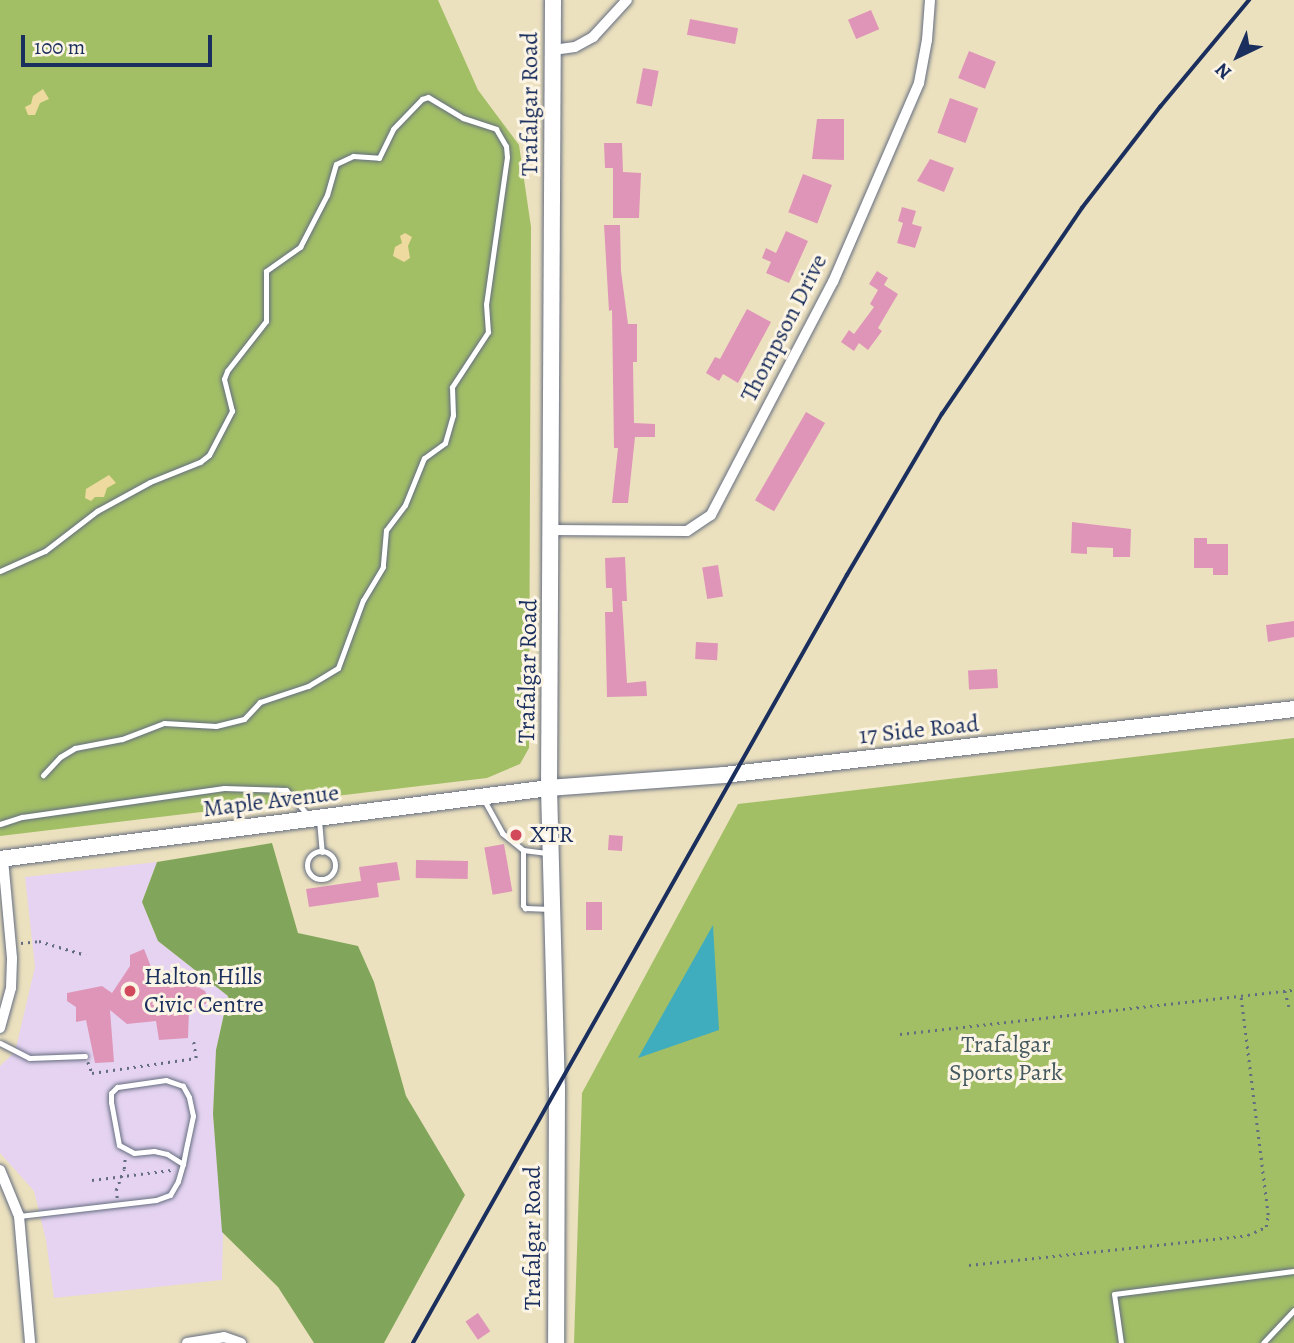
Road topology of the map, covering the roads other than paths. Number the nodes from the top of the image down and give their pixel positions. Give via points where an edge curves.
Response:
1 (553, 0) edge
2 (627, 0) edge
3 (930, 0) edge
4 (553, 50) junction
5 (552, 530) junction
6 (0, 571) edge
7 (1294, 709) edge
8 (43, 775) dead end
9 (549, 788) junction
10 (482, 797) junction
11 (315, 818) junction
12 (0, 824) edge
13 (523, 850) junction
14 (322, 852) junction
15 (551, 853) junction
16 (2, 859) edge
17 (552, 909) junction
18 (0, 1028) edge
19 (0, 1043) edge
20 (85, 1056) road end
21 (182, 1167) junction
22 (0, 1170) edge
23 (19, 1216) junction
24 (1294, 1271) edge
25 (1294, 1310) edge
26 (30, 1343) edge
27 (187, 1343) edge
28 (241, 1343) edge
29 (556, 1343) edge
30 (1121, 1343) edge
31 (1264, 1343) edge

1 - 4 main road, Trafalgar Road
2 - 4 street via 593,37 575,47
3 - 5 street, Thompson Drive via 919,83 833,282 711,515 687,531
4 - 5 main road, Trafalgar Road
5 - 9 main road, Trafalgar Road
6 - 8 lane via 45,551 97,511 149,482 209,455 232,411 224,379 227,371 266,321 266,271 300,247 327,195 336,164 353,156 379,158 393,129 428,97 463,118 496,129 507,157 486,304 488,332 452,387 453,415 445,443 424,458 405,505 386,530 383,567 363,600 338,668 308,686 260,702 244,719 216,726 164,723 122,739 75,748
7 - 9 main road, 17 Side Road via 724,775
9 - 10 main road, Maple Avenue
9 - 15 main road, Trafalgar Road
10 - 11 main road, Maple Avenue
10 - 13 lane via 502,833
11 - 12 lane via 286,790 225,788
11 - 14 lane
11 - 16 main road, Maple Avenue
13 - 15 lane
13 - 17 lane via 523,905
14 - 14 lane via 310,856 307,866 310,875 319,879 328,878 335,870 334,860
15 - 17 main road, Trafalgar Road
16 - 18 street via 11,988
17 - 29 main road, Trafalgar Road
19 - 20 lane via 29,1058
21 - 21 lane via 193,1116 183,1086 166,1080 117,1087 111,1093 119,1145 126,1150 167,1154
21 - 23 lane via 170,1195
22 - 23 street
23 - 26 street
24 - 30 lane via 1114,1294
25 - 31 lane
27 - 28 street via 224,1337

